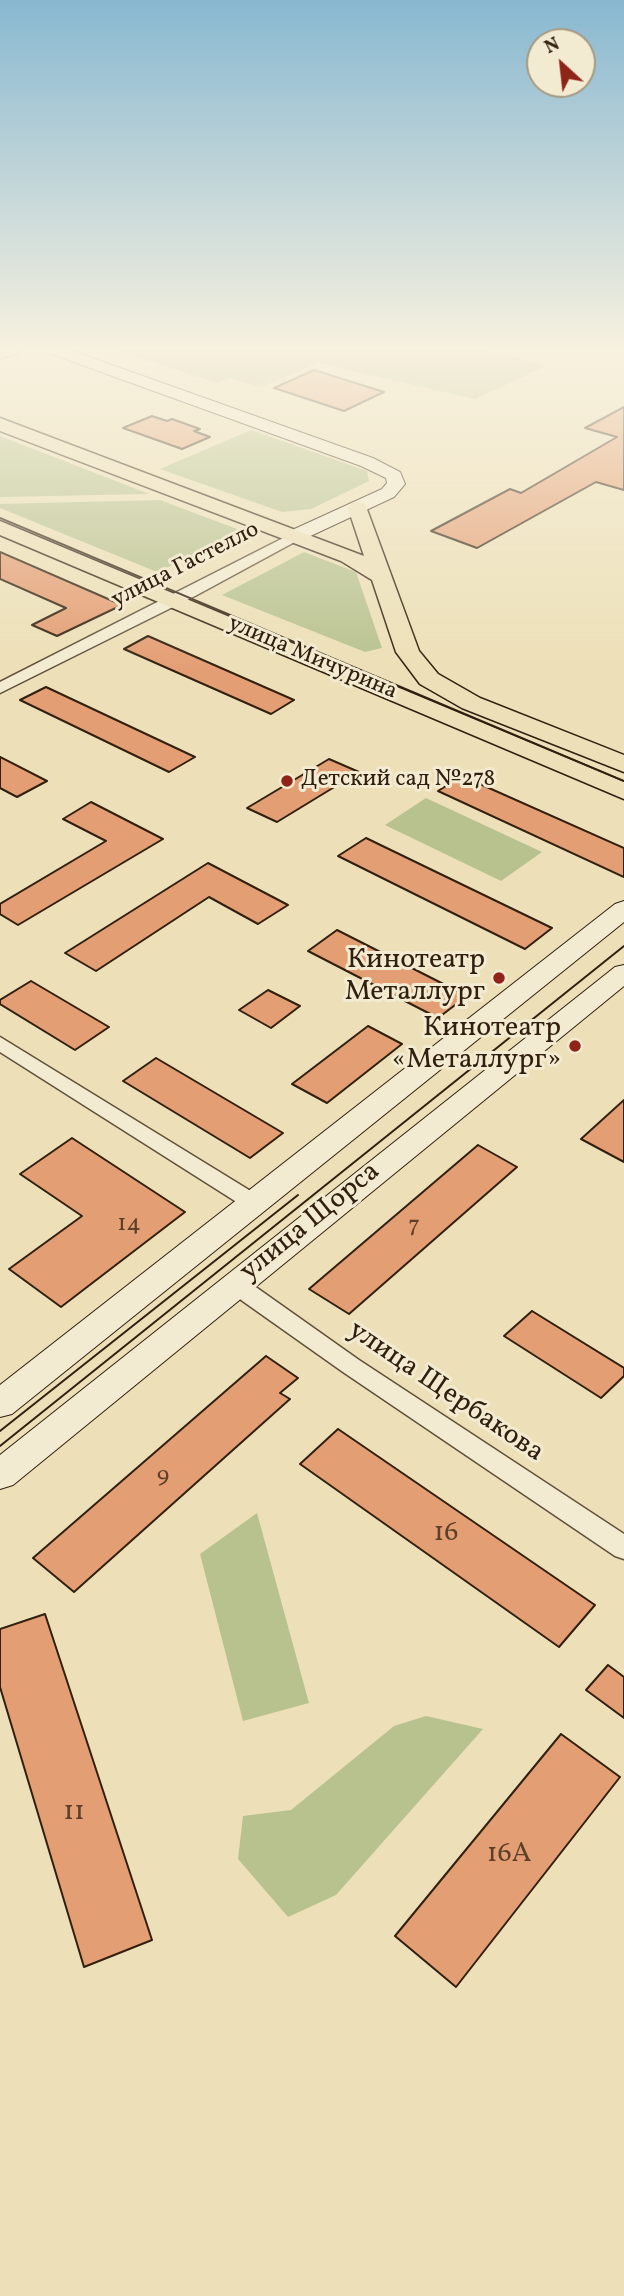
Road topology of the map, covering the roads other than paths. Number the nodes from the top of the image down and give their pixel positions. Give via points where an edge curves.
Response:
1 (86, 456) edge
2 (352, 456) edge
3 (358, 508) junction
4 (0, 527) edge
5 (297, 535) junction
6 (381, 576) junction
7 (176, 600) junction
8 (0, 688) edge
9 (624, 764) edge
10 (624, 791) edge
11 (624, 909) edge
12 (624, 973) edge
13 (0, 1042) edge
14 (254, 1203) junction
15 (235, 1284) junction
16 (0, 1404) edge
17 (0, 1475) edge
18 (624, 1548) edge

1 - 5 main road
2 - 3 main road, улица Гастелло via 382,468 394,476 396,484
3 - 5 main road, улица Гастелло
3 - 6 main road, улица Мичурина
4 - 7 main road, улица Мичурина
5 - 6 main road via 349,556
5 - 7 street, улица Гастелло
6 - 9 main road, улица Мичурина via 408,652 429,679 471,702
7 - 8 street, улица Гастелло
7 - 10 main road, улица Мичурина
11 - 14 main road, улица Щорса
12 - 15 main road, улица Щорса
13 - 14 street
14 - 16 main road, улица Щорса
15 - 17 main road, улица Щорса
15 - 18 street, улица Щербакова

